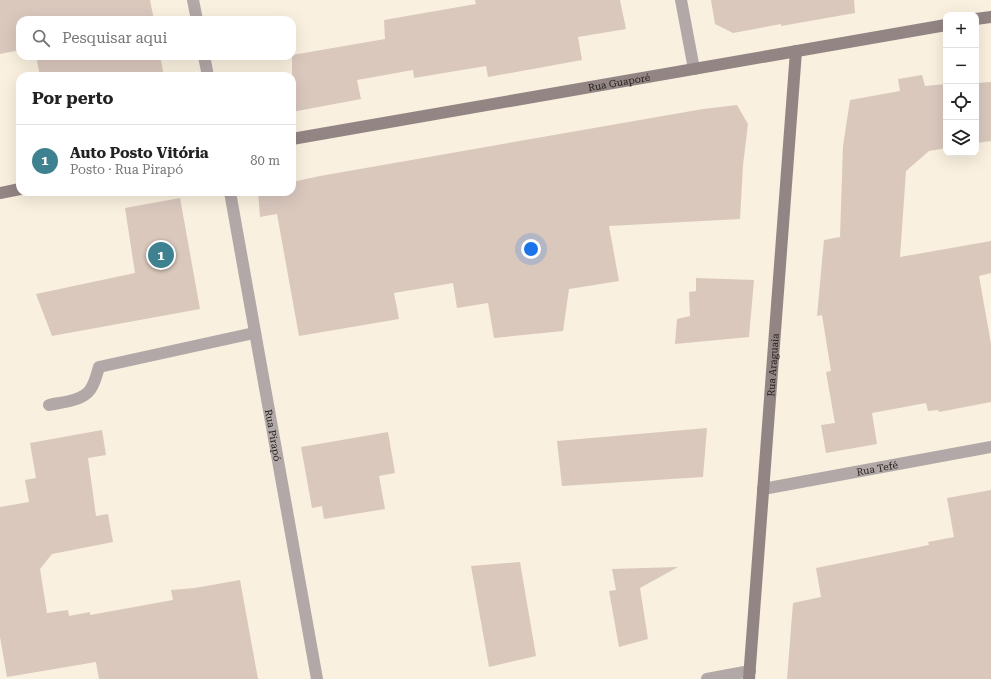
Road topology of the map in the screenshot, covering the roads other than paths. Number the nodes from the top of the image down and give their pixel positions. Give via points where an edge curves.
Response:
1 (193, 0) edge
2 (681, 0) edge
3 (196, 16) edge
4 (991, 17) edge
5 (979, 19) edge
6 (943, 25) edge
7 (796, 51) junction
8 (205, 60) edge
9 (694, 69) junction
10 (207, 72) edge
11 (296, 138) edge
12 (16, 190) edge
13 (0, 193) edge
14 (231, 196) edge
15 (254, 333) junction
16 (50, 405) dead end
17 (991, 447) edge
18 (763, 489) junction
19 (749, 675) edge
20 (317, 679) edge
21 (707, 679) edge

1 - 3 street
2 - 9 street
4 - 5 street
6 - 7 street, Rua Guaporé
7 - 9 street, Rua Guaporé
7 - 18 street, Rua Araguaia
8 - 10 street
9 - 11 street, Rua Guaporé
12 - 13 street
14 - 15 street, Rua Pirapó
15 - 16 street via 99,367 89,391 78,398
15 - 20 street, Rua Pirapó
17 - 18 street, Rua Tefé
18 - 19 street, Rua Araguaia
19 - 21 street

